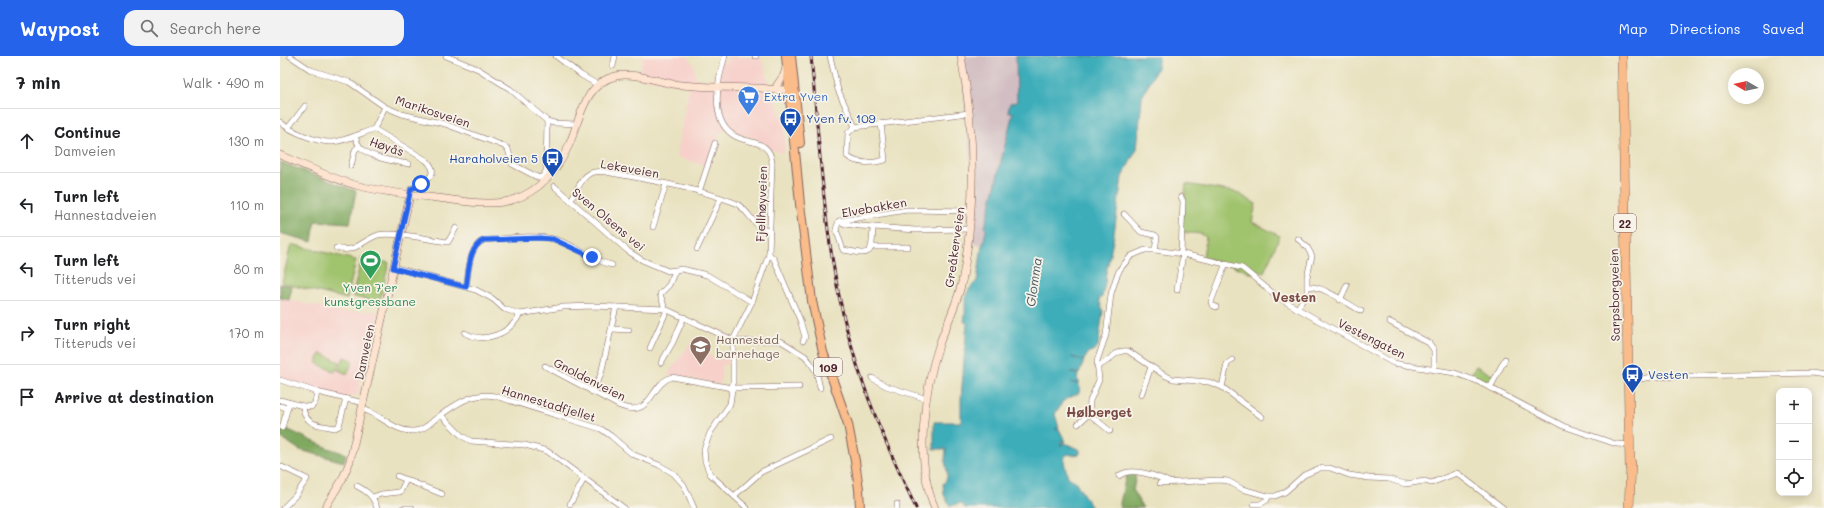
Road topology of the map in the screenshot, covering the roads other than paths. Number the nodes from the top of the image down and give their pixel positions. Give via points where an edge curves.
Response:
1 (290, 56) edge
2 (446, 56) edge
3 (556, 56) edge
4 (615, 56) edge
5 (725, 56) edge
6 (786, 56) edge
7 (791, 56) edge
8 (830, 56) edge
9 (960, 56) edge
10 (1622, 56) edge
11 (787, 65) junction
12 (613, 66) dead end
13 (598, 85) junction
14 (777, 85) junction
15 (791, 86) junction
16 (718, 88) junction
17 (760, 88) junction
18 (305, 106) dead end
19 (385, 107) junction
20 (969, 113) junction
21 (547, 121) junction
22 (280, 122) edge
23 (881, 123) junction
24 (577, 124) junction
25 (855, 127) junction
26 (288, 128) junction
27 (374, 129) junction
28 (355, 136) junction
29 (715, 143) dead end
30 (359, 146) junction
31 (280, 155) edge
32 (409, 164) dead end
33 (351, 166) dead end
34 (666, 184) junction
35 (554, 186) dead end
36 (699, 192) junction
37 (410, 195) junction
38 (1181, 197) dead end
39 (720, 198) junction
40 (571, 200) junction
41 (970, 211) junction
42 (1124, 214) dead end
43 (839, 220) junction
44 (653, 227) dead end
45 (873, 227) junction
46 (456, 228) dead end
47 (969, 229) junction
48 (770, 231) junction
49 (400, 235) junction
50 (1298, 239) dead end
51 (872, 247) junction
52 (908, 247) dead end
53 (336, 248) dead end
54 (697, 249) dead end
55 (1155, 250) junction
56 (769, 254) junction
57 (1182, 254) junction
58 (1226, 263) junction
59 (612, 265) dead end
60 (393, 268) junction
61 (675, 271) junction
62 (1347, 285) dead end
63 (466, 287) junction
64 (1308, 288) junction
65 (1177, 290) dead end
66 (1340, 300) junction
67 (752, 302) junction
68 (616, 307) junction
69 (1216, 307) dead end
70 (1297, 309) junction
71 (666, 310) junction
72 (1361, 311) dead end
73 (520, 314) junction
74 (684, 317) junction
75 (1390, 322) dead end
76 (612, 329) junction
77 (629, 330) dead end
78 (465, 333) dead end
79 (733, 340) junction
80 (803, 341) dead end
81 (650, 348) dead end
82 (1505, 359) dead end
83 (1232, 360) dead end
84 (661, 363) dead end
85 (545, 366) dead end
86 (1097, 366) junction
87 (1151, 368) junction
88 (1434, 370) junction
89 (1824, 375) edge
90 (872, 378) dead end
91 (280, 380) edge
92 (1628, 381) junction
93 (799, 387) dead end
94 (1222, 387) junction
95 (732, 388) junction
96 (820, 388) dead end
97 (1490, 388) junction
98 (317, 392) junction
99 (592, 392) junction
100 (1141, 395) dead end
101 (346, 399) junction
102 (927, 399) junction
103 (280, 400) edge
104 (288, 405) junction
105 (280, 406) edge
106 (303, 406) junction
107 (363, 406) junction
108 (1089, 414) junction
109 (441, 415) junction
110 (1262, 418) dead end
111 (1078, 424) dead end
112 (282, 428) dead end
113 (1110, 431) dead end
114 (831, 439) dead end
115 (1630, 445) junction
116 (280, 466) edge
117 (397, 476) dead end
118 (1119, 476) dead end
119 (584, 479) junction
120 (406, 480) junction
121 (1170, 482) junction
122 (1160, 483) dead end
123 (357, 486) dead end
124 (442, 494) dead end
125 (734, 496) junction
126 (1268, 496) junction
127 (373, 497) junction
128 (570, 504) dead end
129 (1254, 504) dead end
130 (283, 508) edge
131 (324, 508) edge
132 (377, 508) edge
133 (403, 508) edge
134 (412, 508) edge
135 (624, 508) edge
136 (694, 508) edge
137 (747, 508) edge
138 (860, 508) edge
139 (935, 508) edge
140 (1503, 508) edge
141 (1629, 508) edge

1 - 19 street, Marikosveien via 311,70 349,82
2 - 21 street via 478,68 510,89
3 - 13 street
4 - 12 street
5 - 16 street, Fjellhøyveien
6 - 11 main road, 109
7 - 15 main road, 109
8 - 25 street via 838,90
9 - 20 street, Greåkerveien
10 - 92 highway, Sarpsborgveien / 22
11 - 14 street
11 - 15 main road, 109
13 - 16 street via 612,77 626,75 673,84
13 - 24 street via 588,97
14 - 15 street
14 - 17 street
15 - 17 street
15 - 138 main road, 109 via 800,148 804,224 815,319 823,352 848,424 856,461
16 - 17 street
16 - 48 street, Fjellhøyveien via 719,116 726,129 738,138 762,145 771,155
18 - 26 street
19 - 21 street, Marikosveien via 407,116 445,124 504,146 508,149 512,164 536,177 542,177 546,171
19 - 27 street
20 - 23 street
20 - 41 street, Greåkerveien via 972,172
21 - 24 street
22 - 26 street
23 - 25 street
23 - 25 street via 885,160 880,161 857,162 847,156 847,136
24 - 37 street via 569,145 552,174 541,185 523,195 493,204
26 - 28 street via 325,142 342,141
27 - 28 street
27 - 37 street via 431,165 431,176 411,189
28 - 30 street, Høyås
29 - 36 street
30 - 32 street, Høyås via 374,155
30 - 33 street, Høyås via 355,150
31 - 37 street via 358,186
34 - 36 street, Lekeveien
34 - 40 street, Lekeveien via 596,171 585,175
34 - 44 street
35 - 40 street, Sven Olsens vei
36 - 39 street, Lekeveien
37 - 49 street, Damveien
38 - 57 street
39 - 48 street, Lekeveien via 739,204 761,228
39 - 54 street
40 - 61 street, Sven Olsens vei via 628,251 659,268
41 - 43 street, Elvebakken via 908,210
41 - 47 street, Greåkerveien
42 - 55 street via 1140,232 1157,237
43 - 45 street via 845,224
43 - 51 street, Elvebakken via 836,229 843,250 863,254 869,252
45 - 47 street via 915,230
45 - 51 street, Elvebakken
46 - 49 street via 448,242
47 - 102 street, Greåkerveien via 960,288 936,356
48 - 56 street, Fjellhøyveien
49 - 53 street via 379,235 351,250
49 - 60 street, Damveien
50 - 64 street via 1312,256 1307,277
51 - 52 street
55 - 57 street, Vestengaten
55 - 86 street, Vestengaten via 1145,250 1131,256 1120,269 1111,294 1106,335
56 - 67 street, Fjellhøyveien
56 - 80 street, Fjellhøyveien via 774,259 800,320 805,337
57 - 58 street, Vestengaten
57 - 65 street
58 - 69 street via 1211,302
58 - 70 street, Vestengaten via 1242,268
59 - 63 street via 553,239 484,240 474,249
60 - 63 street
60 - 107 street, Damveien
61 - 67 street, Sven Olsens vei via 682,269 707,275
61 - 71 street via 669,285 660,294
62 - 66 street
63 - 73 street via 483,293 504,309
64 - 66 street via 1313,287
64 - 70 street
66 - 72 street
67 - 79 street, Fjellhøyveien
68 - 71 street
68 - 73 street via 563,307
68 - 76 street
70 - 88 street, Vestengaten via 1393,363
71 - 74 street
71 - 81 street
73 - 78 street via 507,329 491,337 473,338
74 - 79 street
74 - 84 street
75 - 88 street via 1429,343 1434,350
76 - 77 street
76 - 99 street via 601,376
79 - 95 street, Fjellhøyveien
79 - 96 street via 781,341 810,362 816,371
82 - 97 street
83 - 94 street via 1227,364
85 - 99 street, Gnoldenveien
86 - 87 street via 1123,350 1133,352
86 - 108 street, Vestengaten via 1099,380 1090,401
87 - 94 street via 1173,379 1208,382
87 - 100 street
88 - 97 street, Vestengaten via 1455,373
89 - 92 street via 1812,373
90 - 102 street via 886,386
91 - 98 street, Hannestadfjellet
92 - 115 highway, Sarpsborgveien / 22
93 - 95 street
94 - 110 street
95 - 99 street, Gnoldenveien via 672,377 664,382 645,405 634,409 624,408
95 - 125 street, Fjellhøyveien via 729,408 710,433 704,449 710,474
97 - 115 street, Vestengaten via 1563,426 1616,444
98 - 101 street, Hannestadfjellet
98 - 106 street via 314,406
101 - 106 street via 337,428 310,422 304,417
101 - 107 street, Hannestadfjellet
102 - 139 street, Greåkerveien via 924,428 925,461 928,485
103 - 104 street
104 - 105 street
104 - 106 street
104 - 112 street
107 - 109 street, Hannestadfjellet via 395,426 410,431 419,431
107 - 131 street, Damveien via 346,471 336,492
108 - 111 street
108 - 113 street
109 - 119 street via 467,439 540,448
109 - 136 street, Hannestadfjellet via 458,402 485,395 591,425 611,436 632,454 672,473 684,485
114 - 125 street via 761,472
115 - 141 highway, Sarpsborgveien / 22
116 - 130 street via 307,480
117 - 120 street
118 - 121 street via 1129,471 1158,476
119 - 128 street
119 - 135 street
120 - 124 street
120 - 127 street via 400,492
121 - 122 street
121 - 126 street via 1228,481 1242,489
123 - 127 street
125 - 137 street, Fjellhøyveien
126 - 129 street via 1267,500
126 - 140 street via 1285,492 1304,475 1320,468 1405,484 1424,481 1431,483 1457,472
127 - 132 street
133 - 134 street

